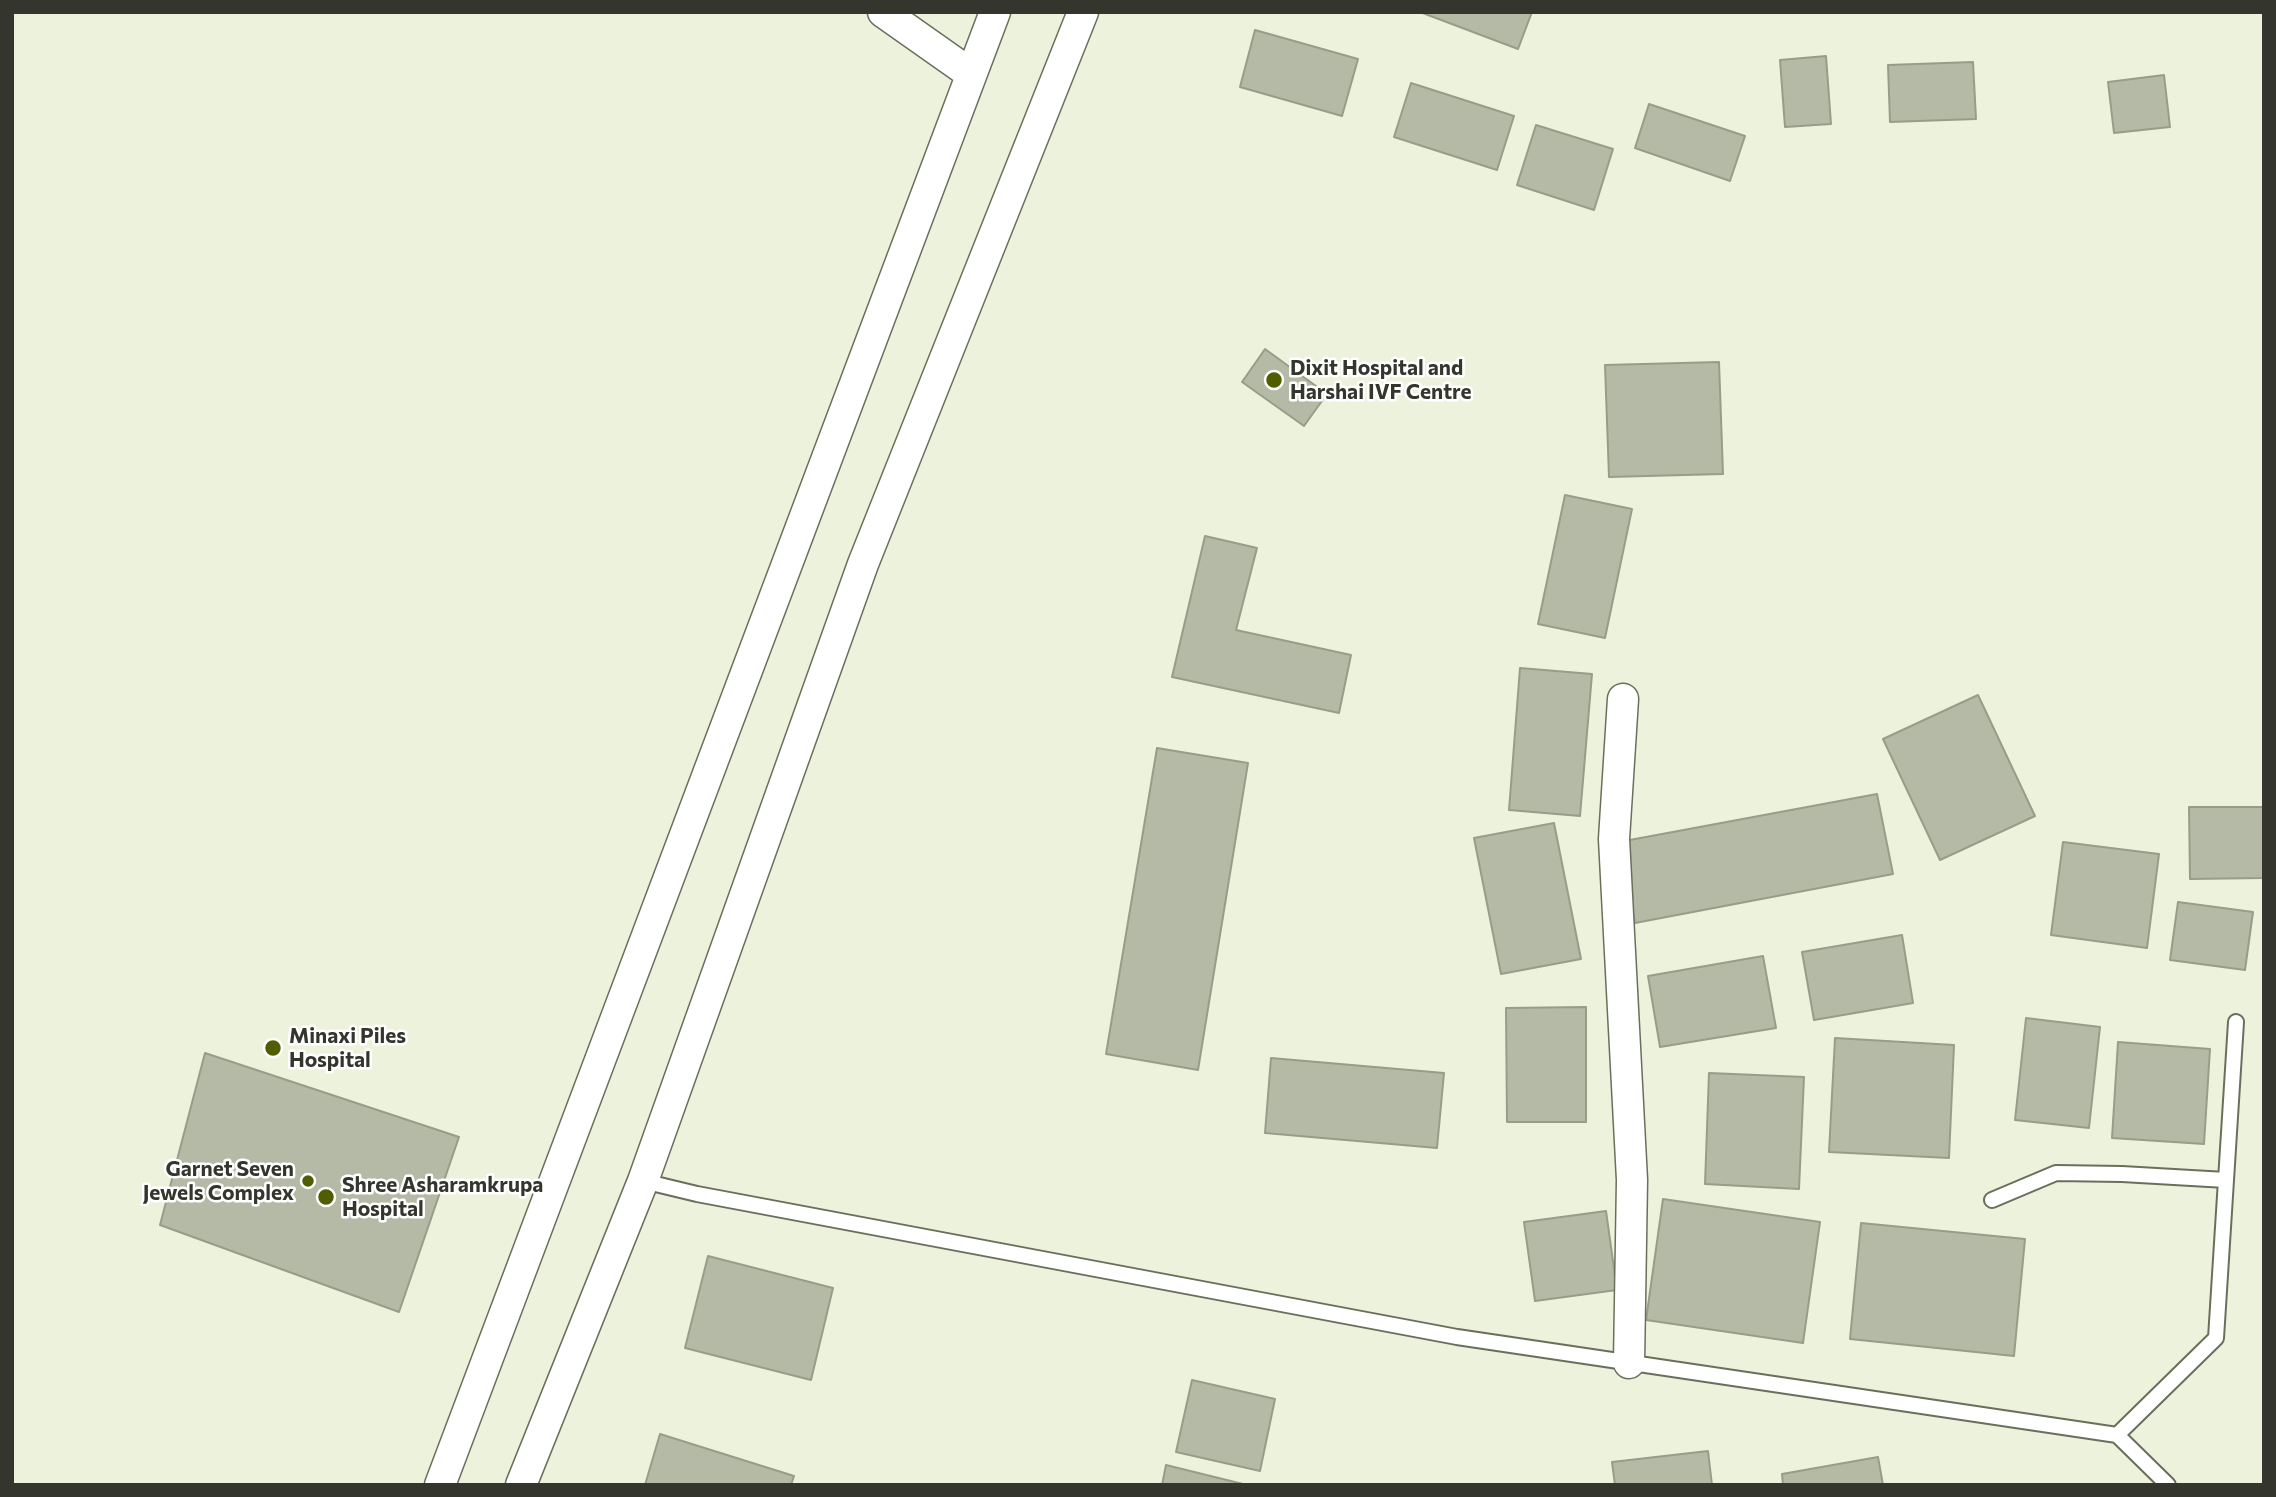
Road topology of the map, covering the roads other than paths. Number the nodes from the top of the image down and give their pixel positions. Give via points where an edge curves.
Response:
1 (883, 12) edge
2 (995, 12) edge
3 (1083, 12) edge
4 (971, 74) junction
5 (1623, 699) dead end
6 (2236, 1022) dead end
7 (2226, 1180) junction
8 (643, 1181) junction
9 (1992, 1200) dead end
10 (1629, 1363) junction
11 (2117, 1435) junction
12 (440, 1485) edge
13 (521, 1485) edge
14 (2168, 1485) edge

1 - 4 street
2 - 4 street
3 - 8 street via 863,565
4 - 12 street
5 - 10 street via 1614,839 1632,1180
6 - 7 lane
7 - 9 lane via 2056,1173
7 - 11 lane via 2216,1338
8 - 10 lane via 1457,1337
8 - 13 street
10 - 11 lane
11 - 14 lane

